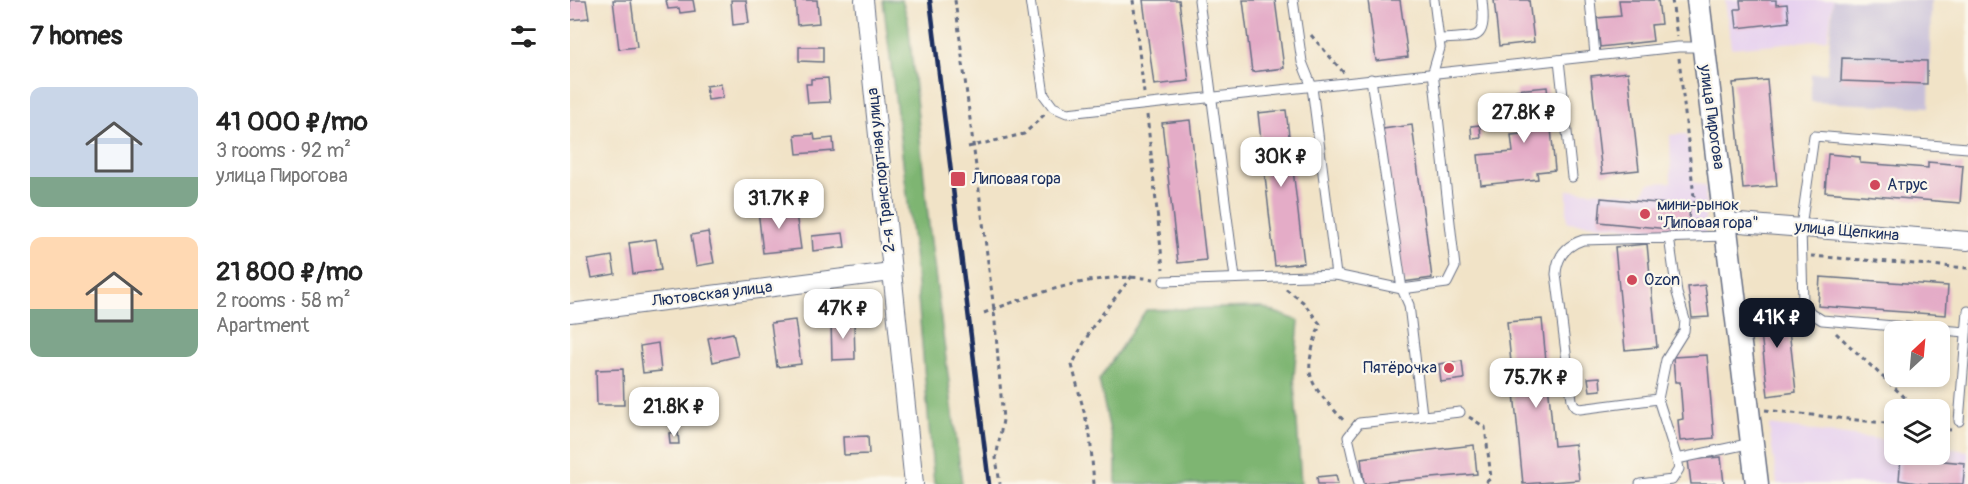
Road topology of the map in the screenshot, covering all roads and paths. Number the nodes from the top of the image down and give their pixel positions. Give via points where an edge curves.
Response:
1 (864, 0) edge
2 (955, 0) edge
3 (1030, 0) edge
4 (1133, 0) edge
5 (1199, 0) edge
6 (1293, 0) edge
7 (1434, 0) edge
8 (1482, 0) edge
9 (1590, 0) edge
10 (1672, 0) edge
11 (1698, 0) edge
12 (1295, 17) junction
13 (1439, 39) junction
14 (1678, 47) junction
15 (1702, 47) junction
16 (1595, 56) junction
17 (1559, 60) junction
18 (1433, 72) junction
19 (1371, 79) junction
20 (1352, 81) junction
21 (1312, 87) junction
22 (1211, 97) junction
23 (1146, 105) junction
24 (1053, 106) junction
25 (974, 146) junction
26 (968, 147) dead end
27 (1968, 148) edge
28 (1572, 177) dead end
29 (1801, 227) junction
30 (1728, 229) junction
31 (1698, 235) junction
32 (1669, 237) junction
33 (1968, 241) edge
34 (1802, 255) junction
35 (1968, 268) edge
36 (891, 272) junction
37 (1336, 275) junction
38 (1132, 276) junction
39 (1271, 277) junction
40 (1235, 278) junction
41 (1164, 280) junction
42 (1402, 289) junction
43 (994, 310) junction
44 (1968, 311) edge
45 (570, 312) edge
46 (984, 314) dead end
47 (1822, 320) junction
48 (1966, 332) junction
49 (1658, 399) junction
50 (1905, 399) edge
51 (1748, 408) junction
52 (1460, 412) joint
53 (1422, 416) junction
54 (1959, 421) dead end
55 (1884, 423) edge
56 (1352, 429) junction
57 (1752, 443) junction
58 (1677, 459) junction
59 (914, 484) edge
60 (1000, 484) edge
61 (1094, 484) edge
62 (1359, 484) edge
63 (1485, 484) edge
64 (1640, 484) edge
65 (1757, 484) edge

1 - 36 street, 2-я Транспортная улица
2 - 25 path
3 - 24 lane via 1044,95
4 - 23 path
5 - 22 lane
6 - 12 lane
7 - 13 lane
8 - 13 lane via 1485,25 1481,32
9 - 16 lane
10 - 14 path
11 - 15 street, улица Пирогова
12 - 20 path
12 - 21 lane via 1302,62
13 - 18 lane
14 - 15 lane
14 - 16 lane
14 - 31 path
15 - 30 street, улица Пирогова
16 - 17 lane
17 - 18 lane
17 - 28 lane
18 - 19 lane
18 - 42 lane via 1455,267 1447,283
19 - 20 lane
19 - 42 lane
20 - 21 lane
21 - 22 lane
21 - 37 lane
22 - 23 lane
22 - 40 lane
23 - 24 lane via 1067,113
23 - 41 path
24 - 25 path via 1024,134
25 - 26 path
25 - 43 path
27 - 29 lane via 1814,136
29 - 30 street, улица Щепкина
29 - 33 street, улица Щепкина
29 - 34 lane
30 - 31 lane
30 - 51 street, улица Пирогова
31 - 32 lane
32 - 49 lane via 1685,320 1684,332 1666,360
32 - 49 lane via 1575,242 1559,258 1556,274 1575,407
34 - 35 path
34 - 47 lane via 1803,303
36 - 45 street, Лютовская улица
36 - 59 street, 2-я Транспортная улица
37 - 39 lane
37 - 42 lane
38 - 41 path
38 - 43 path via 1035,294
38 - 61 path via 1093,326 1072,365 1090,435
39 - 40 lane
39 - 56 path via 1303,302 1320,324 1308,374 1318,392
40 - 41 lane
42 - 53 lane via 1409,305
43 - 46 path
43 - 60 path via 1003,420 996,458
44 - 48 lane
47 - 48 lane
47 - 50 path
48 - 54 lane
49 - 58 lane
51 - 55 path
51 - 57 street, улица Пирогова
52 - 53 lane
52 - 63 path via 1485,427 1491,478
53 - 56 lane via 1359,423
56 - 62 lane via 1348,437
57 - 58 lane
57 - 65 street, улица Пирогова
58 - 64 lane via 1679,469 1672,480

